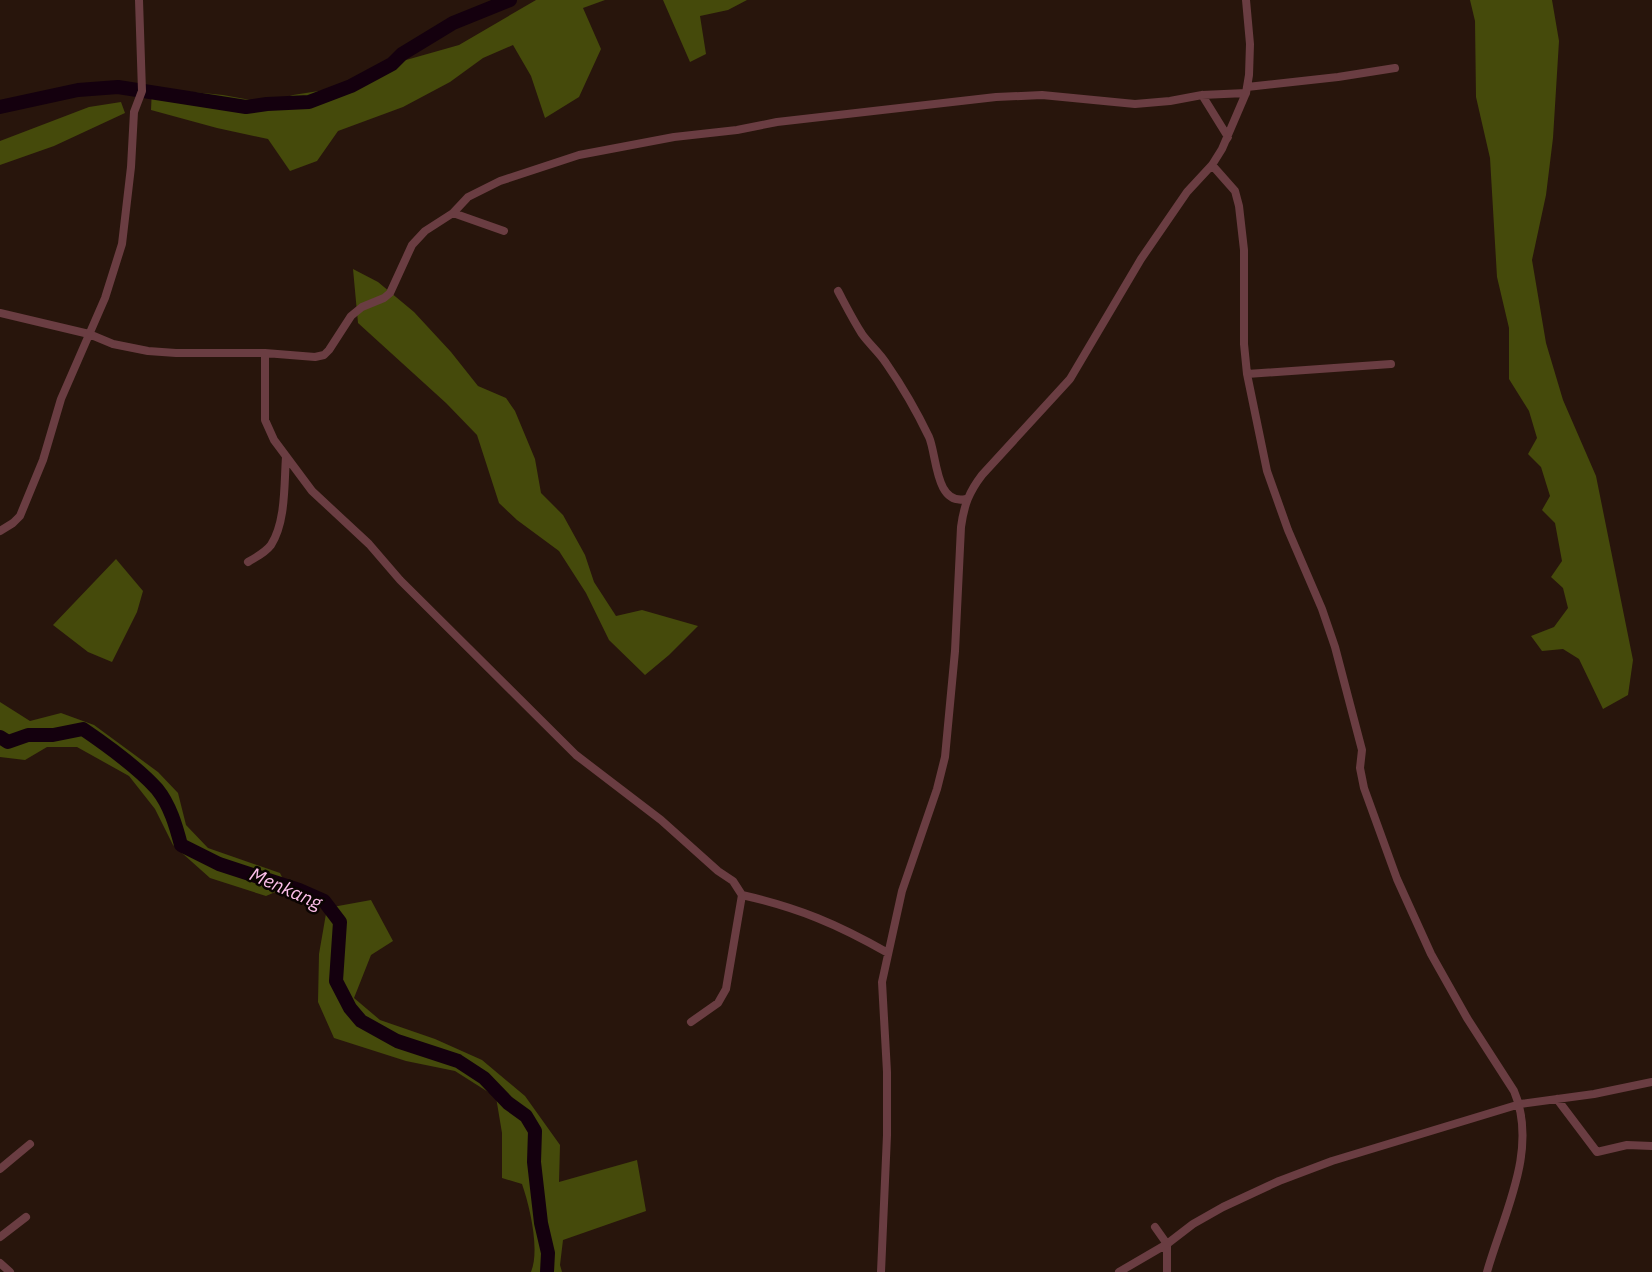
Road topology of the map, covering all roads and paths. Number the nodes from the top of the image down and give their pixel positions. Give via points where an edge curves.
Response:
1 (139, 0) edge
2 (1246, 0) edge
3 (1395, 68) dead end
4 (1246, 90) junction
5 (1202, 95) junction
6 (1222, 149) junction
7 (1212, 165) junction
8 (453, 212) junction
9 (504, 230) dead end
10 (838, 291) dead end
11 (0, 313) edge
12 (89, 334) junction
13 (265, 353) junction
14 (1391, 364) dead end
15 (1247, 374) junction
16 (286, 457) junction
17 (966, 499) junction
18 (0, 531) edge
19 (248, 562) dead end
20 (742, 895) junction
21 (888, 953) junction
22 (691, 1022) dead end
23 (1652, 1082) edge
24 (1557, 1099) junction
25 (1520, 1104) junction
26 (30, 1144) dead end
27 (1652, 1146) edge
28 (0, 1169) edge
29 (26, 1217) dead end
30 (1155, 1227) dead end
31 (0, 1237) edge
32 (1167, 1244) junction
33 (0, 1263) edge
34 (10, 1272) edge
35 (881, 1272) edge
36 (1119, 1272) edge
37 (1167, 1272) edge
38 (1486, 1272) edge

1 - 12 street via 142,90 134,112 123,237
2 - 4 street via 1250,44
3 - 4 street
4 - 5 street
4 - 6 street
5 - 6 street via 1228,137
5 - 8 street via 1135,104 1017,95 674,136 549,163 481,189
6 - 7 street
7 - 15 street via 1235,191 1239,206
7 - 17 street via 1164,224 1070,379 982,475
8 - 9 street
8 - 13 street via 412,245 390,293 351,316 324,355
10 - 17 street via 923,425 945,491 956,499
11 - 12 street
12 - 13 street via 148,351
12 - 18 street via 20,516
13 - 16 street via 265,420
14 - 15 street
15 - 25 street via 1267,471 1335,647 1362,750 1361,778 1397,878 1431,954
16 - 19 street via 280,519 272,544
16 - 20 street via 312,491 576,755 661,820 733,881
17 - 21 street via 945,757 902,891
20 - 21 street via 803,911
20 - 22 street via 726,989 718,1003
21 - 35 street via 882,991 887,1135
23 - 24 street
24 - 25 street
24 - 27 street via 1597,1152 1627,1145
25 - 32 street via 1279,1181 1223,1207
25 - 38 street via 1519,1166
26 - 28 street
29 - 31 street
30 - 32 street
32 - 36 street
32 - 37 street
33 - 34 street

